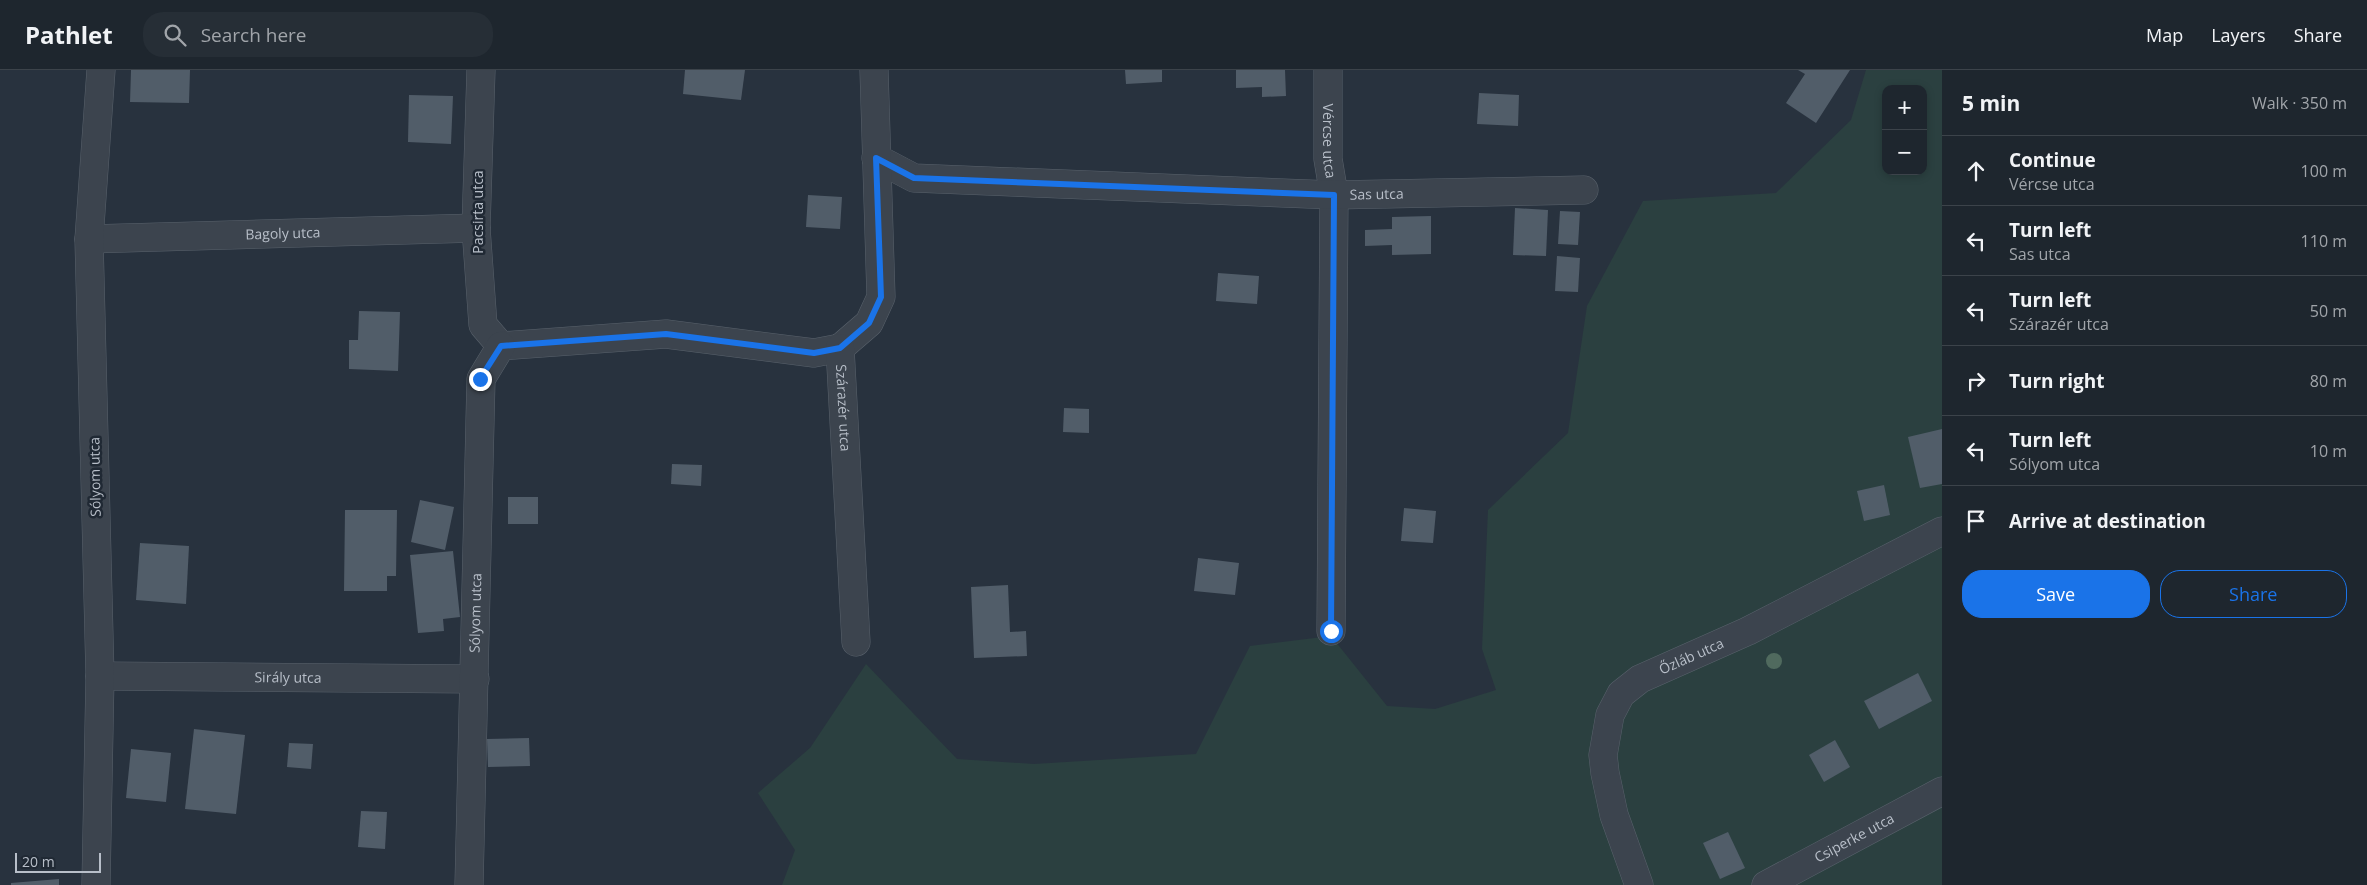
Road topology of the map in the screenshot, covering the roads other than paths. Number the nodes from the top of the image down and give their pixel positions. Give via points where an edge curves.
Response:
1 (101, 70) edge
2 (481, 70) edge
3 (874, 70) edge
4 (1328, 70) edge
5 (876, 158) junction
6 (1584, 190) dead end
7 (1334, 195) junction
8 (476, 228) junction
9 (89, 239) junction
10 (501, 346) junction
11 (840, 348) junction
12 (1942, 531) edge
13 (1331, 631) dead end
14 (856, 642) dead end
15 (100, 676) junction
16 (475, 679) junction
17 (1942, 791) edge
18 (96, 885) edge
19 (469, 885) edge
20 (1639, 885) edge
21 (1766, 885) edge

1 - 9 street, Sólyom utca
2 - 8 street, Pacsirta utca
3 - 5 street, Szárazér utca
4 - 7 street, Vércse utca via 1328,159
5 - 7 street, Sas utca via 914,178
5 - 11 street, Szárazér utca via 881,297 869,323
6 - 7 street, Sas utca
7 - 13 street, Vércse utca
8 - 9 street, Bagoly utca
8 - 10 street, Pacsirta utca via 482,325
9 - 15 street, Sólyom utca
10 - 11 street via 666,334 814,353
10 - 16 street, Sólyom utca via 480,379
11 - 14 street, Szárazér utca
12 - 20 street, Őzláb utca via 1748,631 1640,679 1621,694 1610,716 1604,755 1605,773 1614,814
15 - 16 street, Sirály utca
15 - 18 street, Sólyom utca
16 - 19 street, Sólyom utca
17 - 21 street, Csiperke utca

